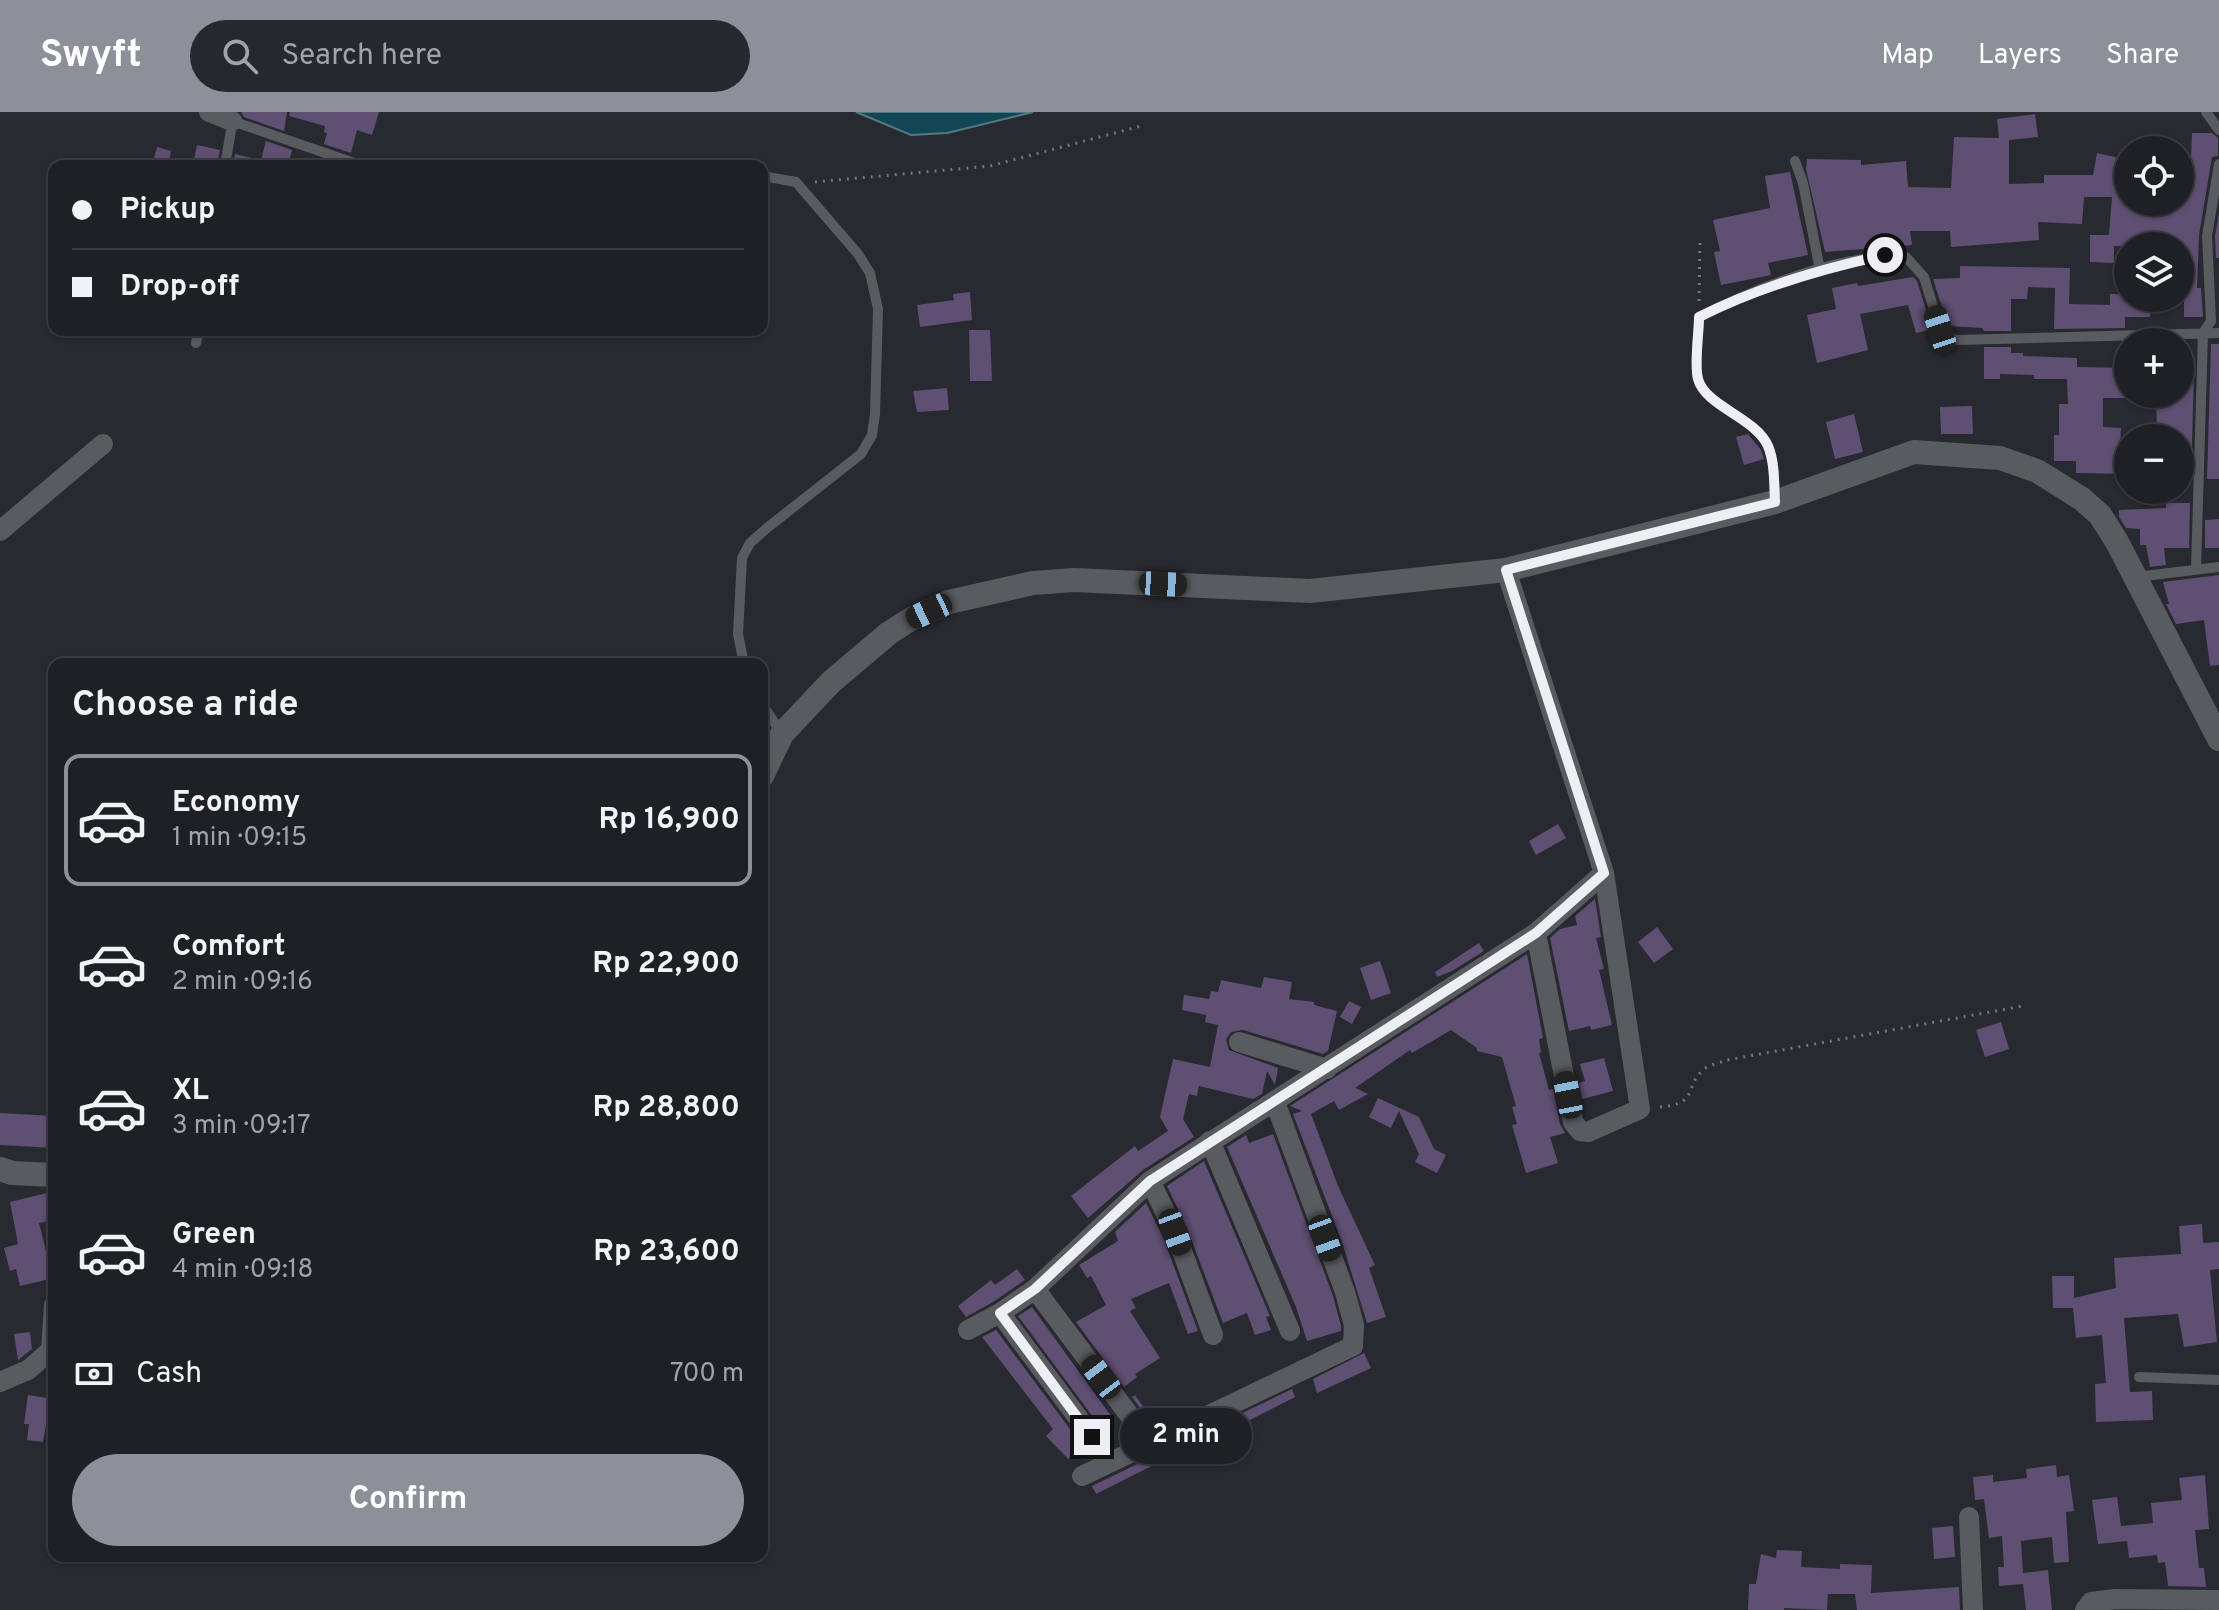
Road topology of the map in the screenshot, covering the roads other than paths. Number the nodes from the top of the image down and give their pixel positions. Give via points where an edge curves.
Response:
1 (209, 112) edge
2 (2206, 112) edge
3 (233, 116) edge
4 (2219, 130) edge
5 (226, 160) edge
6 (347, 160) edge
7 (1795, 161) dead end
8 (2219, 164) edge
9 (768, 177) edge
10 (1820, 270) junction
11 (2203, 333) junction
12 (2219, 333) edge
13 (198, 336) edge
14 (196, 343) dead end
15 (103, 444) dead end
16 (1775, 502) junction
17 (0, 531) edge
18 (2219, 567) edge
19 (2196, 569) junction
20 (1506, 570) junction
21 (2134, 577) junction
22 (743, 658) edge
23 (768, 713) edge
24 (782, 734) junction
25 (2219, 739) edge
26 (768, 763) edge
27 (1604, 873) junction
28 (1536, 933) junction
29 (1239, 1042) dead end
30 (1327, 1069) junction
31 (1275, 1102) junction
32 (1210, 1141) junction
33 (0, 1169) edge
34 (48, 1175) edge
35 (1150, 1181) junction
36 (1035, 1289) junction
37 (1000, 1313) junction
38 (968, 1330) dead end
39 (1290, 1331) dead end
40 (1213, 1335) dead end
41 (48, 1353) edge
42 (2139, 1377) dead end
43 (2219, 1380) edge
44 (0, 1382) edge
45 (1150, 1443) junction
46 (1111, 1462) junction
47 (1082, 1476) dead end
48 (1969, 1517) dead end
49 (2219, 1600) edge
50 (1973, 1610) edge
51 (2085, 1610) edge

1 - 3 street
2 - 4 lane
3 - 5 lane
3 - 6 lane
7 - 10 lane
8 - 11 lane via 2207,236 2211,321
9 - 22 lane via 796,182 870,273 878,309 875,414 872,435 861,454 750,543 742,558 738,634
10 - 11 lane via 1885,255 1906,257 1924,277 1940,329 1957,340
10 - 16 lane via 1740,296 1699,317 1698,379 1706,393 1753,427 1768,446
11 - 12 lane
11 - 19 lane
13 - 14 lane
15 - 17 street
16 - 20 street
16 - 21 street via 1914,452 2000,458 2037,471 2082,499 2100,515
18 - 19 lane
19 - 21 lane
20 - 24 street via 1310,591 1074,580 986,593 929,611 889,633 831,682
20 - 27 street
21 - 25 street
23 - 24 lane
24 - 26 street
27 - 28 street
27 - 28 street via 1640,1109 1588,1132 1575,1127
28 - 30 street
29 - 30 street
30 - 31 street
31 - 32 street
31 - 45 street via 1345,1292 1354,1325 1353,1346
32 - 35 street
32 - 39 street
33 - 34 street
35 - 36 street
35 - 40 street
36 - 37 street
36 - 45 street
37 - 38 street
37 - 46 street
41 - 44 street via 28,1370
42 - 43 lane
45 - 46 street
46 - 47 street
48 - 50 street
49 - 51 street via 2115,1599 2091,1602

